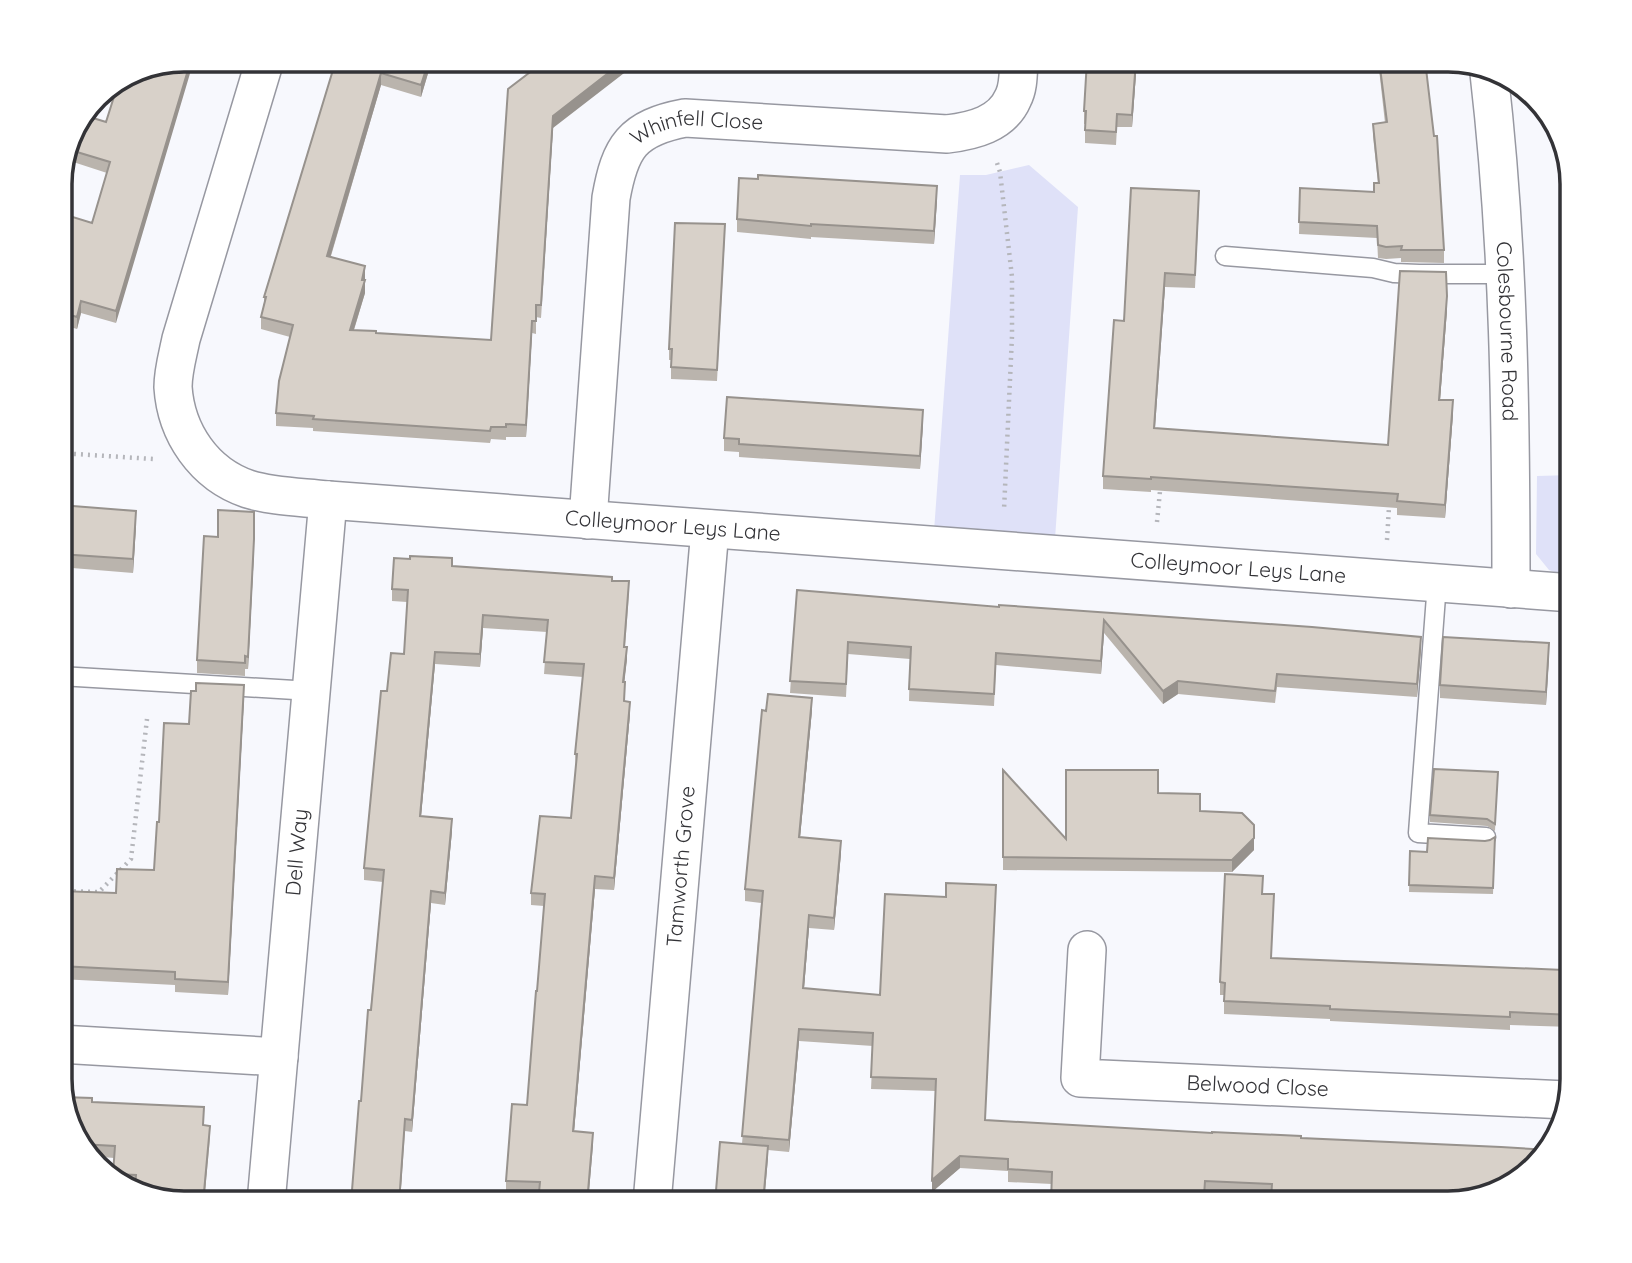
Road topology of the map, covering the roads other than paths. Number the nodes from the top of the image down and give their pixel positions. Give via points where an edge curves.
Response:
1 (261, 72) edge
2 (1018, 72) edge
3 (1490, 80) edge
4 (1226, 256) dead end
5 (1506, 274) junction
6 (328, 500) junction
7 (588, 520) junction
8 (710, 529) junction
9 (1437, 583) junction
10 (1511, 589) junction
11 (1560, 592) edge
12 (72, 677) edge
13 (311, 691) junction
14 (1486, 837) dead end
15 (1087, 950) dead end
16 (72, 1045) edge
17 (279, 1058) junction
18 (1558, 1100) edge
19 (267, 1191) edge
20 (653, 1191) edge

1 - 6 street, Colleymoor Leys Lane via 181,339 173,386 188,441 212,468 248,489
2 - 7 street, Whinfell Close via 1014,97 1006,111 966,132 685,118 662,122 629,144 619,162 611,198
3 - 5 street, Colesbourne Road
4 - 5 lane via 1394,273
5 - 10 street, Colesbourne Road
6 - 7 street, Colleymoor Leys Lane
6 - 13 street, Dell Way
7 - 8 street, Colleymoor Leys Lane
8 - 9 street, Colleymoor Leys Lane
8 - 20 street, Tamworth Grove
9 - 10 street, Colleymoor Leys Lane
9 - 14 lane via 1418,833
10 - 11 street, Colleymoor Leys Lane
12 - 13 lane
13 - 17 street, Dell Way
15 - 18 street, Belwood Close via 1080,1078
16 - 17 street
17 - 19 street, Dell Way

